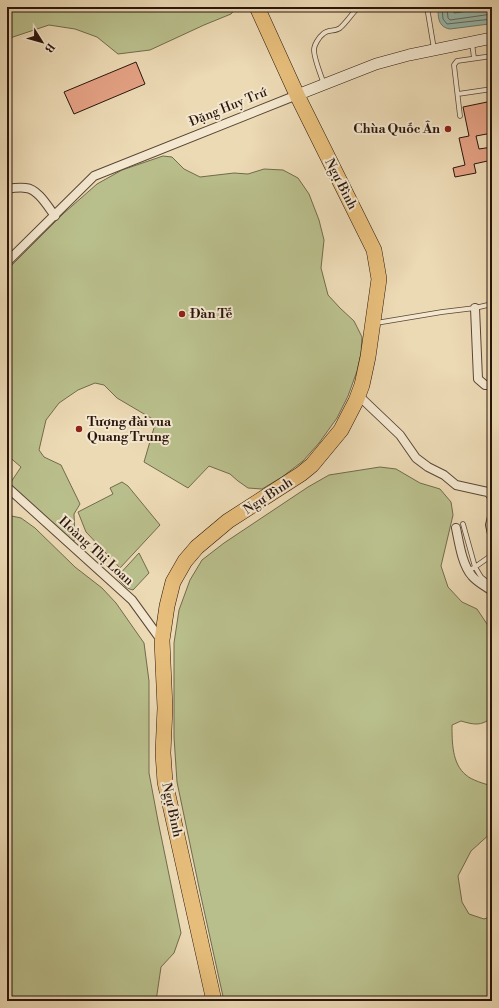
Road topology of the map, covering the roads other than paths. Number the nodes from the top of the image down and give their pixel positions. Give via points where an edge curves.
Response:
1 (257, 7) edge
2 (359, 7) edge
3 (427, 7) edge
4 (492, 38) edge
5 (472, 42) junction
6 (434, 50) junction
7 (492, 56) edge
8 (474, 58) junction
9 (324, 84) junction
10 (492, 89) edge
11 (458, 94) junction
12 (297, 95) junction
13 (460, 116) dead end
14 (7, 189) edge
15 (55, 216) junction
16 (7, 262) edge
17 (492, 304) edge
18 (475, 308) junction
19 (373, 324) junction
20 (492, 385) edge
21 (358, 395) junction
22 (7, 487) edge
23 (492, 497) edge
24 (492, 518) edge
25 (459, 526) dead end
26 (492, 534) edge
27 (492, 555) edge
28 (472, 569) junction
29 (492, 586) edge
30 (492, 591) edge
31 (162, 640) junction
32 (214, 1001) edge

1 - 12 highway, Ngự Bình
2 - 9 lane via 341,27 337,30 328,30 317,40 314,50
3 - 6 lane
4 - 5 street, Đặng Huy Trứ
5 - 6 street, Đặng Huy Trứ
5 - 8 lane
6 - 9 street, Đặng Huy Trứ via 376,64
7 - 8 lane
8 - 11 lane via 457,61 454,65
9 - 12 street, Đặng Huy Trứ
10 - 11 lane
11 - 13 lane
12 - 15 street, Đặng Huy Trứ via 94,176
12 - 19 highway, Ngự Bình via 374,250 379,279
14 - 15 street via 31,189
15 - 16 street, Đặng Huy Trứ
17 - 18 lane
18 - 19 lane
18 - 20 street via 478,379 485,385
19 - 21 highway, Ngự Bình
21 - 23 street via 400,435 416,458 456,485 488,492
21 - 31 highway, Ngự Bình via 341,430 312,465 228,521 189,556 173,582
22 - 31 street, Hoàng Thị Loan via 132,600
24 - 26 street
25 - 28 street via 460,548
27 - 28 lane
28 - 29 lane
28 - 30 street via 476,580
31 - 32 highway, Ngự Bình via 165,782

